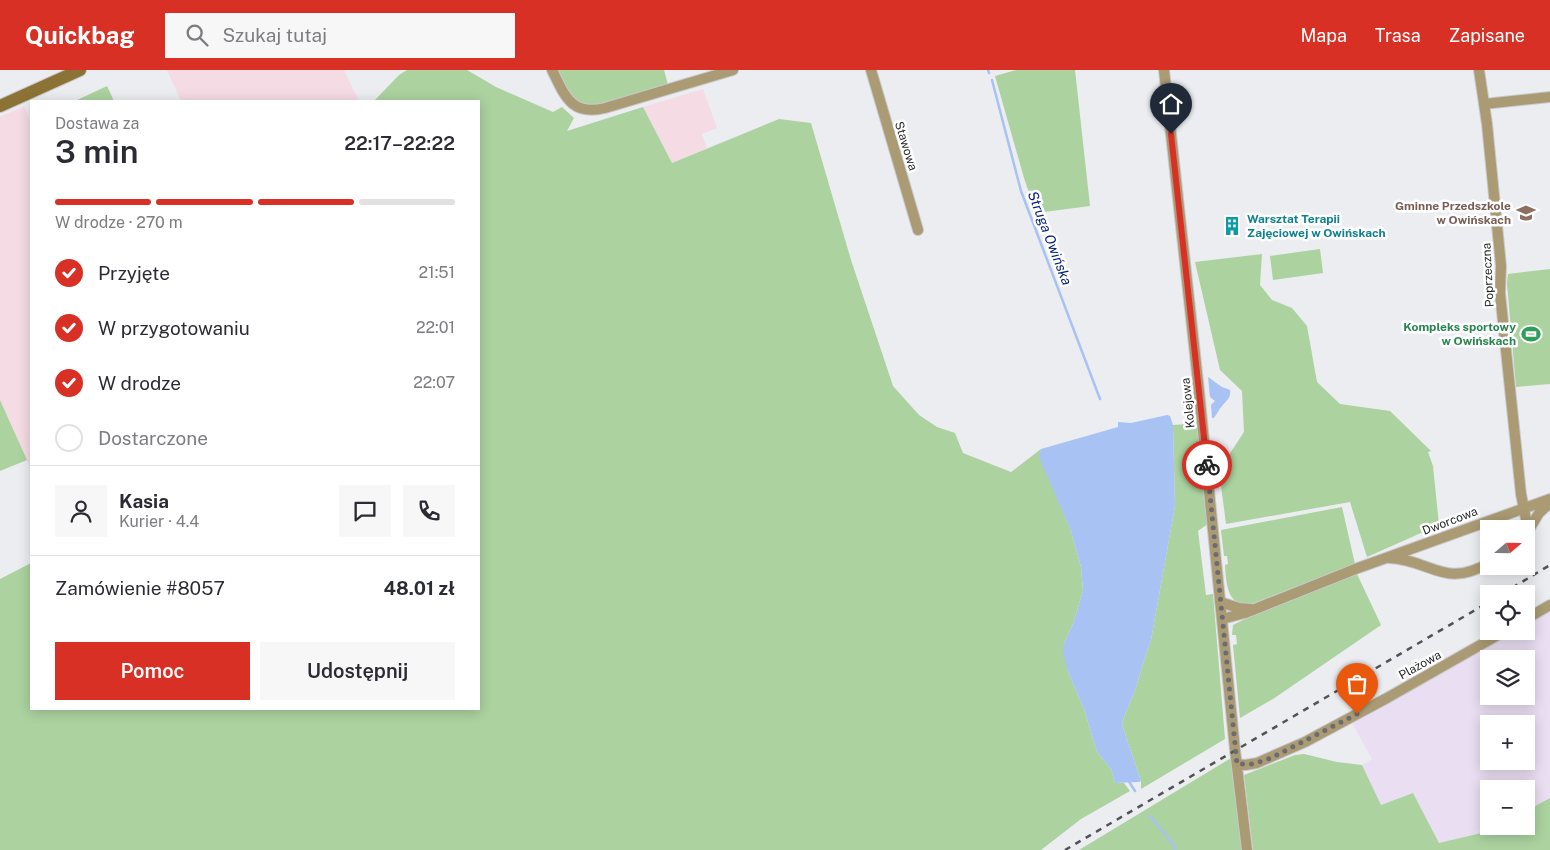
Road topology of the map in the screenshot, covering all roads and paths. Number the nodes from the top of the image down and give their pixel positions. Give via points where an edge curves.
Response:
1 (80, 70) edge
2 (552, 70) edge
3 (733, 70) edge
4 (871, 70) edge
5 (1164, 70) edge
6 (1479, 70) edge
7 (1550, 97) edge
8 (1484, 104) junction
9 (0, 106) edge
10 (918, 230) dead end
11 (1550, 501) edge
12 (1523, 508) junction
13 (1509, 513) junction
14 (1521, 520) edge
15 (1525, 520) edge
16 (1534, 520) edge
17 (1414, 548) junction
18 (1386, 558) junction
19 (1414, 563) junction
20 (1480, 568) edge
21 (1220, 602) junction
22 (1550, 605) edge
23 (1254, 608) junction
24 (1535, 614) edge
25 (1222, 619) junction
26 (1489, 640) edge
27 (1237, 764) junction
28 (1248, 850) edge

1 - 9 main road
2 - 3 street via 568,100 578,108 591,110
4 - 10 street, Stawowa
5 - 21 street, Kolejowa
6 - 8 street, Poprzeczna
7 - 8 street
8 - 12 street, Poprzeczna
11 - 12 street, Dworcowa
11 - 16 street, Dworcowa
12 - 13 street, Dworcowa
12 - 15 street
13 - 14 street
13 - 17 street, Dworcowa
17 - 18 street, Dworcowa
17 - 19 street
18 - 19 street
18 - 23 street, Dworcowa
19 - 20 street via 1456,575
21 - 23 street, Dworcowa via 1239,608
21 - 25 street, Kolejowa
22 - 24 street
23 - 25 street, Dworcowa
25 - 27 street, Kolejowa
26 - 27 street, Plażowa via 1305,742 1258,763
27 - 28 street, Kolejowa

